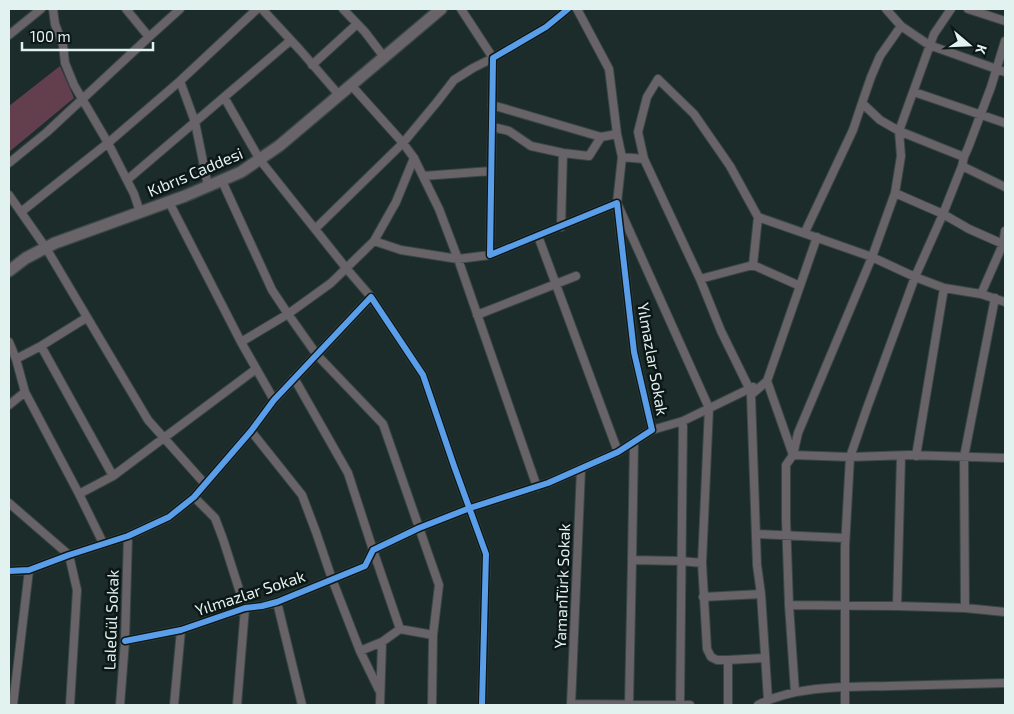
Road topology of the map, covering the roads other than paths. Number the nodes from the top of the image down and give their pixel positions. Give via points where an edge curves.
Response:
1 (41, 9) edge
2 (53, 9) edge
3 (126, 9) edge
4 (180, 9) edge
5 (257, 9) edge
6 (262, 9) edge
7 (343, 9) edge
8 (461, 9) edge
9 (568, 9) edge
10 (578, 9) edge
11 (886, 9) edge
12 (951, 9) edge
13 (968, 9) edge
14 (435, 11) edge
15 (1005, 21) edge
16 (357, 24) junction
17 (901, 26) junction
18 (9, 35) edge
19 (149, 37) junction
20 (291, 40) junction
21 (1005, 41) edge
22 (930, 45) junction
23 (384, 57) junction
24 (493, 58) junction
25 (312, 64) junction
26 (996, 68) junction
27 (1005, 72) edge
28 (180, 81) junction
29 (351, 85) junction
30 (914, 92) junction
31 (339, 95) junction
32 (224, 97) junction
33 (81, 99) junction
34 (862, 103) junction
35 (492, 105) junction
36 (981, 114) junction
37 (195, 122) junction
38 (1005, 123) edge
39 (493, 128) junction
40 (899, 131) junction
41 (617, 134) junction
42 (601, 137) junction
43 (108, 143) junction
44 (403, 143) junction
45 (563, 153) junction
46 (622, 157) junction
47 (964, 157) junction
48 (414, 158) junction
49 (644, 159) junction
50 (260, 160) junction
51 (9, 163) edge
52 (962, 166) junction
53 (491, 171) junction
54 (423, 176) junction
55 (127, 180) junction
56 (222, 181) junction
57 (208, 186) junction
58 (1005, 187) edge
59 (895, 193) junction
60 (9, 194) edge
61 (169, 202) junction
62 (617, 203) junction
63 (22, 212) junction
64 (140, 212) junction
65 (943, 214) junction
66 (758, 217) junction
67 (561, 227) junction
68 (315, 229) junction
69 (1005, 231) edge
70 (804, 232) junction
71 (538, 236) junction
72 (817, 237) junction
73 (374, 241) junction
74 (1003, 244) junction
75 (46, 248) junction
76 (490, 255) junction
77 (872, 257) junction
78 (458, 259) junction
79 (753, 265) junction
80 (346, 268) junction
81 (9, 270) edge
82 (576, 276) dead end
83 (915, 277) junction
84 (700, 279) junction
85 (556, 284) junction
86 (800, 286) junction
87 (944, 288) junction
88 (981, 294) junction
89 (371, 297) junction
90 (995, 298) junction
91 (1005, 302) edge
92 (288, 314) junction
93 (477, 314) junction
94 (86, 318) junction
95 (9, 342) edge
96 (241, 342) junction
97 (41, 346) junction
98 (317, 355) junction
99 (16, 359) junction
100 (256, 369) junction
101 (294, 378) junction
102 (767, 381) junction
103 (749, 388) junction
104 (25, 392) junction
105 (274, 400) junction
106 (9, 405) edge
107 (710, 408) junction
108 (683, 421) junction
109 (652, 430) junction
110 (251, 431) junction
111 (165, 438) junction
112 (634, 442) junction
113 (618, 452) junction
114 (792, 455) junction
115 (901, 456) junction
116 (916, 456) junction
117 (850, 457) junction
118 (964, 457) junction
119 (1005, 458) edge
120 (581, 469) junction
121 (113, 476) junction
122 (205, 484) junction
123 (537, 487) junction
124 (79, 494) junction
125 (194, 497) junction
126 (9, 503) edge
127 (470, 508) junction
128 (419, 528) junction
129 (756, 534) junction
130 (786, 535) junction
131 (128, 536) junction
132 (845, 538) junction
133 (103, 543) junction
134 (373, 550) junction
135 (69, 555) junction
136 (632, 560) junction
137 (681, 561) junction
138 (702, 564) junction
139 (29, 570) junction
140 (9, 571) edge
141 (332, 579) junction
142 (760, 594) junction
143 (703, 597) junction
144 (277, 602) junction
145 (790, 605) junction
146 (845, 605) junction
147 (897, 606) junction
148 (245, 608) junction
149 (965, 608) junction
150 (1005, 612) edge
151 (400, 629) junction
152 (181, 630) junction
153 (433, 635) junction
154 (125, 641) junction
155 (382, 642) junction
156 (360, 651) junction
157 (765, 658) junction
158 (728, 660) junction
159 (1005, 683) edge
160 (845, 688) junction
161 (380, 691) junction
162 (795, 692) junction
163 (768, 700) junction
164 (571, 704) edge
165 (629, 704) edge
166 (13, 705) edge
167 (70, 705) edge
168 (120, 705) edge
169 (174, 705) edge
170 (237, 705) edge
171 (302, 705) edge
172 (380, 705) edge
173 (432, 705) edge
174 (482, 705) edge
175 (680, 705) edge
176 (690, 705) edge
177 (728, 705) edge
178 (758, 705) edge
179 (845, 705) edge

1 - 18 street
2 - 33 street via 65,63
3 - 19 street
4 - 19 street
5 - 28 street
6 - 20 street
7 - 16 street
8 - 24 street
9 - 24 street via 546,27
10 - 41 street, Yılmazlar Sokak via 609,69
11 - 17 street
12 - 22 street
13 - 15 street
14 - 23 main road, Kıbrıs Caddesi
16 - 23 street
16 - 25 street
17 - 22 street
17 - 34 street via 880,56
19 - 33 street
20 - 25 street
20 - 32 street
21 - 26 street
22 - 26 street
22 - 30 street
23 - 29 main road, Kıbrıs Caddesi
24 - 35 street
24 - 44 street via 454,80
25 - 31 street
26 - 27 street
26 - 36 street
28 - 37 street
28 - 43 street
29 - 31 main road, Kıbrıs Caddesi
29 - 44 street
30 - 36 street
30 - 40 street
31 - 50 main road, Kıbrıs Caddesi
32 - 37 street
32 - 50 street
33 - 43 street
33 - 51 street
34 - 40 street via 880,120
34 - 70 street via 853,130
35 - 39 street
35 - 42 street
36 - 38 street
36 - 47 street
37 - 55 street
37 - 57 street
39 - 45 street via 509,131 531,146
39 - 53 street
40 - 47 street
40 - 59 street via 901,156
41 - 42 street
41 - 46 street, Yılmazlar Sokak
42 - 45 street via 589,156
43 - 55 street
43 - 63 street
44 - 48 street
44 - 68 street
45 - 67 street
46 - 49 street
46 - 62 street, Yılmazlar Sokak
47 - 52 street
48 - 54 street
48 - 73 street via 396,202
49 - 66 street via 638,132 647,97 658,79 694,114 730,166
49 - 84 street
50 - 56 main road, Kıbrıs Caddesi
50 - 68 street
52 - 58 street
52 - 65 street
53 - 54 street
53 - 76 street
54 - 78 street
55 - 64 street
56 - 57 main road, Kıbrıs Caddesi
56 - 92 street via 272,290
57 - 61 main road, Kıbrıs Caddesi
59 - 65 street
59 - 77 street
60 - 63 street
61 - 64 main road, Kıbrıs Caddesi
61 - 96 street
62 - 67 street
62 - 107 street
62 - 109 street, Yılmazlar Sokak via 634,352
63 - 75 street
64 - 75 main road, Kıbrıs Caddesi
65 - 74 street
65 - 83 street
66 - 70 street
66 - 79 street
67 - 71 street
68 - 80 street
69 - 74 street
70 - 72 street
71 - 76 street
71 - 85 street
72 - 77 street
72 - 86 street
73 - 78 street via 402,250
73 - 80 street
74 - 88 street
75 - 81 main road, Kıbrıs Caddesi
75 - 94 street
76 - 78 street
77 - 83 street
77 - 114 street via 798,433
78 - 93 street
79 - 84 street
79 - 86 street
80 - 89 street
80 - 92 street
82 - 85 street
83 - 87 street
83 - 117 street
84 - 103 street via 720,331
85 - 93 street
85 - 113 street
86 - 102 street
87 - 88 street
87 - 116 street
88 - 90 street
89 - 98 street
89 - 127 street via 423,375
90 - 91 street
90 - 118 street
92 - 96 street
92 - 98 street
93 - 123 street
94 - 97 street
94 - 111 street via 148,420
95 - 99 street
96 - 100 street
97 - 99 street
97 - 121 street
98 - 101 street
98 - 128 street via 384,424
99 - 104 street
100 - 105 street
100 - 111 street
101 - 105 street
101 - 134 street via 348,472
102 - 103 street
102 - 114 street
102 - 129 street via 751,395
103 - 107 street
104 - 106 street
104 - 124 street
105 - 110 street
107 - 108 street
107 - 138 street
108 - 109 street
108 - 137 street
109 - 112 street, Yılmazlar Sokak
110 - 122 street
110 - 141 street via 302,495
111 - 121 street
111 - 122 street
112 - 113 street, Yılmazlar Sokak
112 - 136 street
113 - 120 street, Yılmazlar Sokak
114 - 117 street
114 - 130 street via 786,465
115 - 116 street
115 - 117 street
115 - 147 street
116 - 118 street
117 - 132 street
118 - 119 street
118 - 149 street
120 - 123 street, Yılmazlar Sokak
120 - 164 street, YamanTürk Sokak
121 - 124 street
122 - 125 street
123 - 127 street, Yılmazlar Sokak
124 - 133 street
125 - 131 street via 169,517
125 - 148 street via 216,518
126 - 135 street
127 - 128 street, Yılmazlar Sokak
127 - 174 street via 486,554
128 - 134 street, Yılmazlar Sokak
128 - 153 street via 439,585
129 - 130 street
129 - 142 street
130 - 132 street
130 - 145 street
131 - 133 street
131 - 154 street, LaleGül Sokak
132 - 146 street
133 - 135 street
134 - 141 street, Yılmazlar Sokak via 365,566
134 - 151 street
135 - 139 street
135 - 167 street via 77,590
136 - 137 street
136 - 165 street
137 - 138 street
137 - 175 street
138 - 143 street
139 - 140 street
139 - 166 street
141 - 144 street, Yılmazlar Sokak
141 - 156 street
142 - 143 street
142 - 157 street
143 - 158 street via 707,649 711,657
144 - 148 street, Yılmazlar Sokak
144 - 171 street
145 - 146 street
145 - 162 street
146 - 147 street
146 - 160 street
147 - 149 street
148 - 152 street, Yılmazlar Sokak
148 - 170 street
149 - 150 street
151 - 153 street
151 - 155 street
152 - 154 street, Yılmazlar Sokak
152 - 169 street
153 - 173 street
154 - 168 street, LaleGül Sokak
155 - 156 street
155 - 161 street
156 - 161 street
157 - 158 street
157 - 163 street
158 - 177 street
159 - 160 street
160 - 162 street
160 - 179 street
161 - 172 street
162 - 163 street
163 - 178 street
164 - 165 street
165 - 175 street
175 - 176 street

